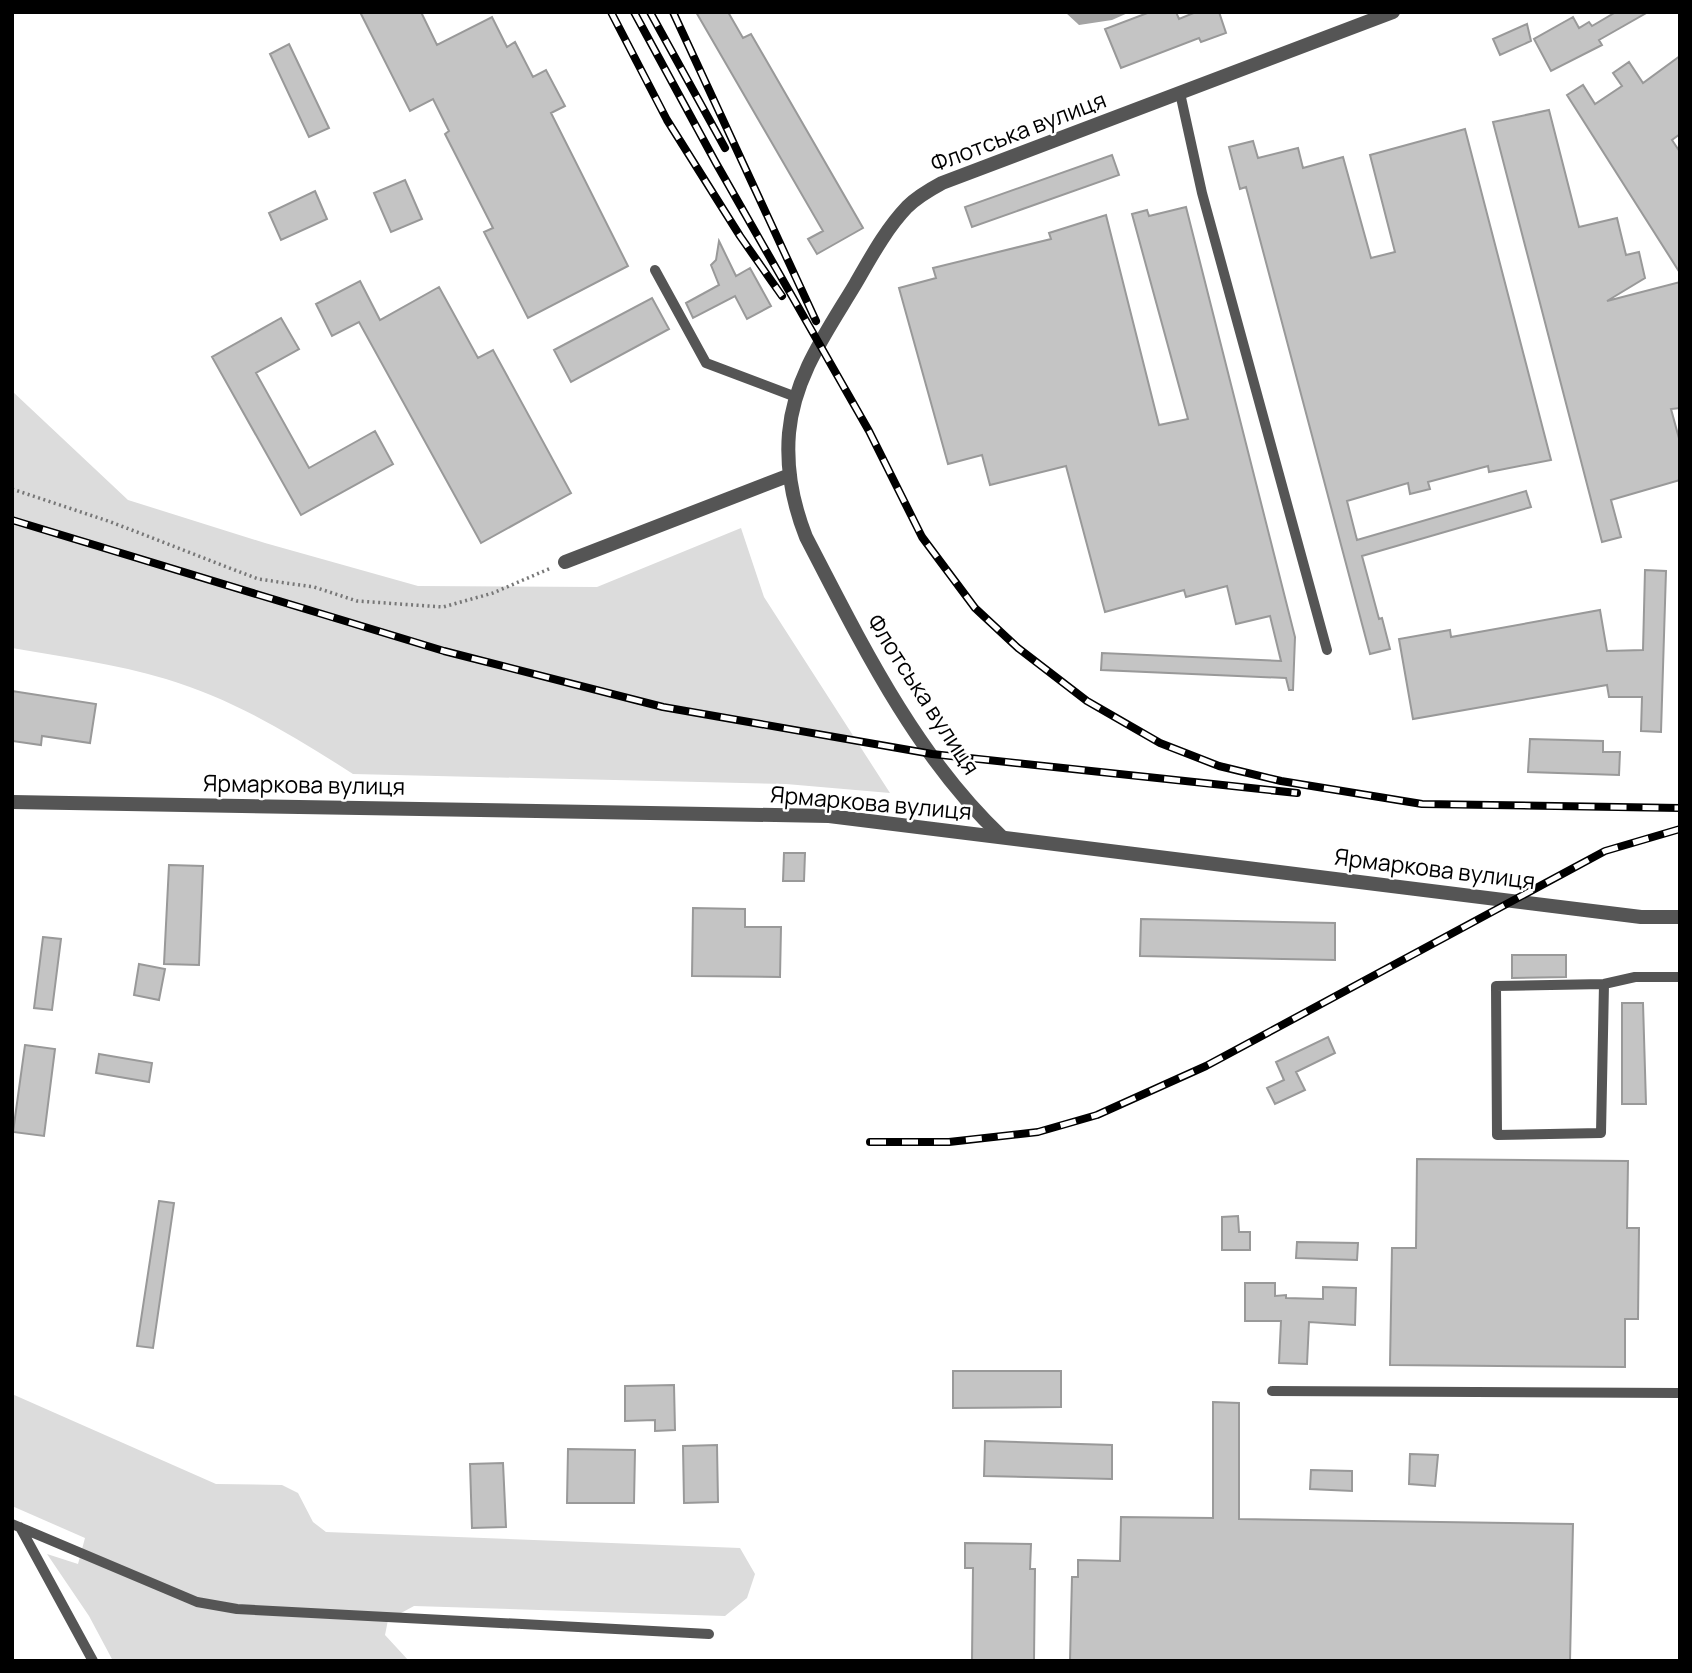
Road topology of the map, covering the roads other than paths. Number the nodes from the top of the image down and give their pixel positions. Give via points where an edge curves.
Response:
1 (1393, 12) edge
2 (1180, 93) junction
3 (655, 270) dead end
4 (796, 397) junction
5 (790, 475) junction
6 (565, 562) road end
7 (1327, 649) dead end
8 (12, 802) edge
9 (1001, 836) junction
10 (1680, 917) edge
11 (1680, 977) edge
12 (1604, 984) junction
13 (1272, 1391) dead end
14 (1680, 1393) edge
15 (16, 1525) edge
16 (709, 1634) dead end
17 (93, 1661) edge

1 - 2 street, Флотська вулиця
2 - 4 street, Флотська вулиця via 921,195 880,242 819,344
2 - 7 lane via 1202,193
3 - 4 lane via 706,363
4 - 5 street, Флотська вулиця via 789,432
5 - 6 street
5 - 9 street, Флотська вулиця via 806,537 897,701 971,807
8 - 9 street, Ярмаркова вулиця via 829,816
9 - 10 street, Ярмаркова вулиця via 1641,917
11 - 12 lane via 1635,977
12 - 12 lane via 1601,1133 1497,1135 1496,986
13 - 14 lane
15 - 16 lane via 197,1602 237,1609
15 - 17 lane

